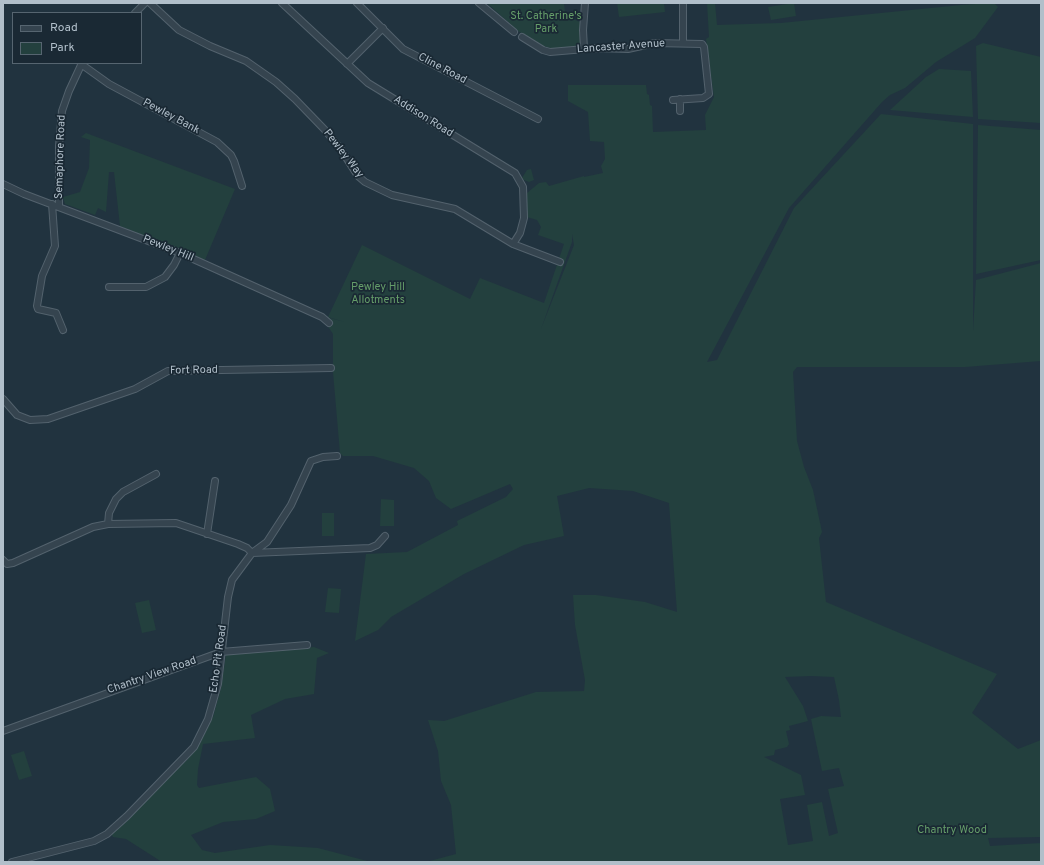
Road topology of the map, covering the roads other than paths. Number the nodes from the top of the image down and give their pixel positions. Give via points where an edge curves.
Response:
1 (145, 3) edge
2 (150, 3) edge
3 (282, 3) edge
4 (357, 3) edge
5 (479, 3) edge
6 (584, 3) edge
7 (683, 3) edge
8 (135, 12) edge
9 (382, 28) junction
10 (514, 32) dead end
11 (522, 37) dead end
12 (683, 43) junction
13 (584, 49) junction
14 (81, 64) edge
15 (347, 64) junction
16 (673, 100) dead end
17 (680, 100) junction
18 (680, 111) dead end
19 (538, 119) dead end
20 (3, 184) edge
21 (242, 186) dead end
22 (52, 204) junction
23 (59, 207) junction
24 (514, 244) junction
25 (180, 253) junction
26 (560, 262) dead end
27 (109, 287) dead end
28 (328, 323) dead end
29 (63, 330) dead end
30 (331, 368) dead end
31 (3, 399) edge
32 (337, 456) dead end
33 (156, 474) dead end
34 (215, 481) dead end
35 (108, 524) junction
36 (207, 534) junction
37 (385, 536) dead end
38 (252, 552) junction
39 (5, 562) edge
40 (307, 645) dead end
41 (221, 652) junction
42 (3, 731) edge
43 (12, 862) edge

1 - 8 street
2 - 24 street, Pewley Way via 179,30 246,61 276,82 324,129 365,182 392,195 455,209
3 - 15 street, Addison Road
4 - 9 street, Cline Road
5 - 10 street
6 - 13 street
7 - 12 street
9 - 15 street
9 - 19 street, Cline Road via 403,49
11 - 13 street, Lancaster Avenue via 550,52
12 - 13 street, Lancaster Avenue via 655,43 628,49
12 - 17 street, Lancaster Avenue via 703,45 709,94 703,98
14 - 21 street, Pewley Bank via 109,84 217,142 231,155
14 - 23 street, Semaphore Road via 62,111 59,139
15 - 24 street, Addison Road via 368,83 515,173 523,187 524,197 522,228
16 - 17 street
17 - 18 street
20 - 22 street, Pewley Hill
22 - 23 street, Pewley Hill
22 - 29 street via 55,246 42,276 37,306 38,309 54,312
23 - 25 street, Pewley Hill
24 - 26 street, Pewley Way
25 - 27 street via 164,277 146,287
25 - 28 street, Pewley Hill via 322,317
30 - 31 street, Fort Road via 168,371 135,389 48,419 30,420 17,415
32 - 38 street, Echo Pit Road via 311,461 291,505 267,542
33 - 35 street via 123,492 116,499 109,513
34 - 36 street
35 - 36 street via 176,523
35 - 39 street via 93,526 48,548
36 - 38 street
37 - 38 street via 377,545 370,548
38 - 41 street, Echo Pit Road via 232,580
40 - 41 street, Chantry View Road
41 - 42 street, Chantry View Road
41 - 43 street, Echo Pit Road via 218,684 210,715 194,747 128,816 94,841

